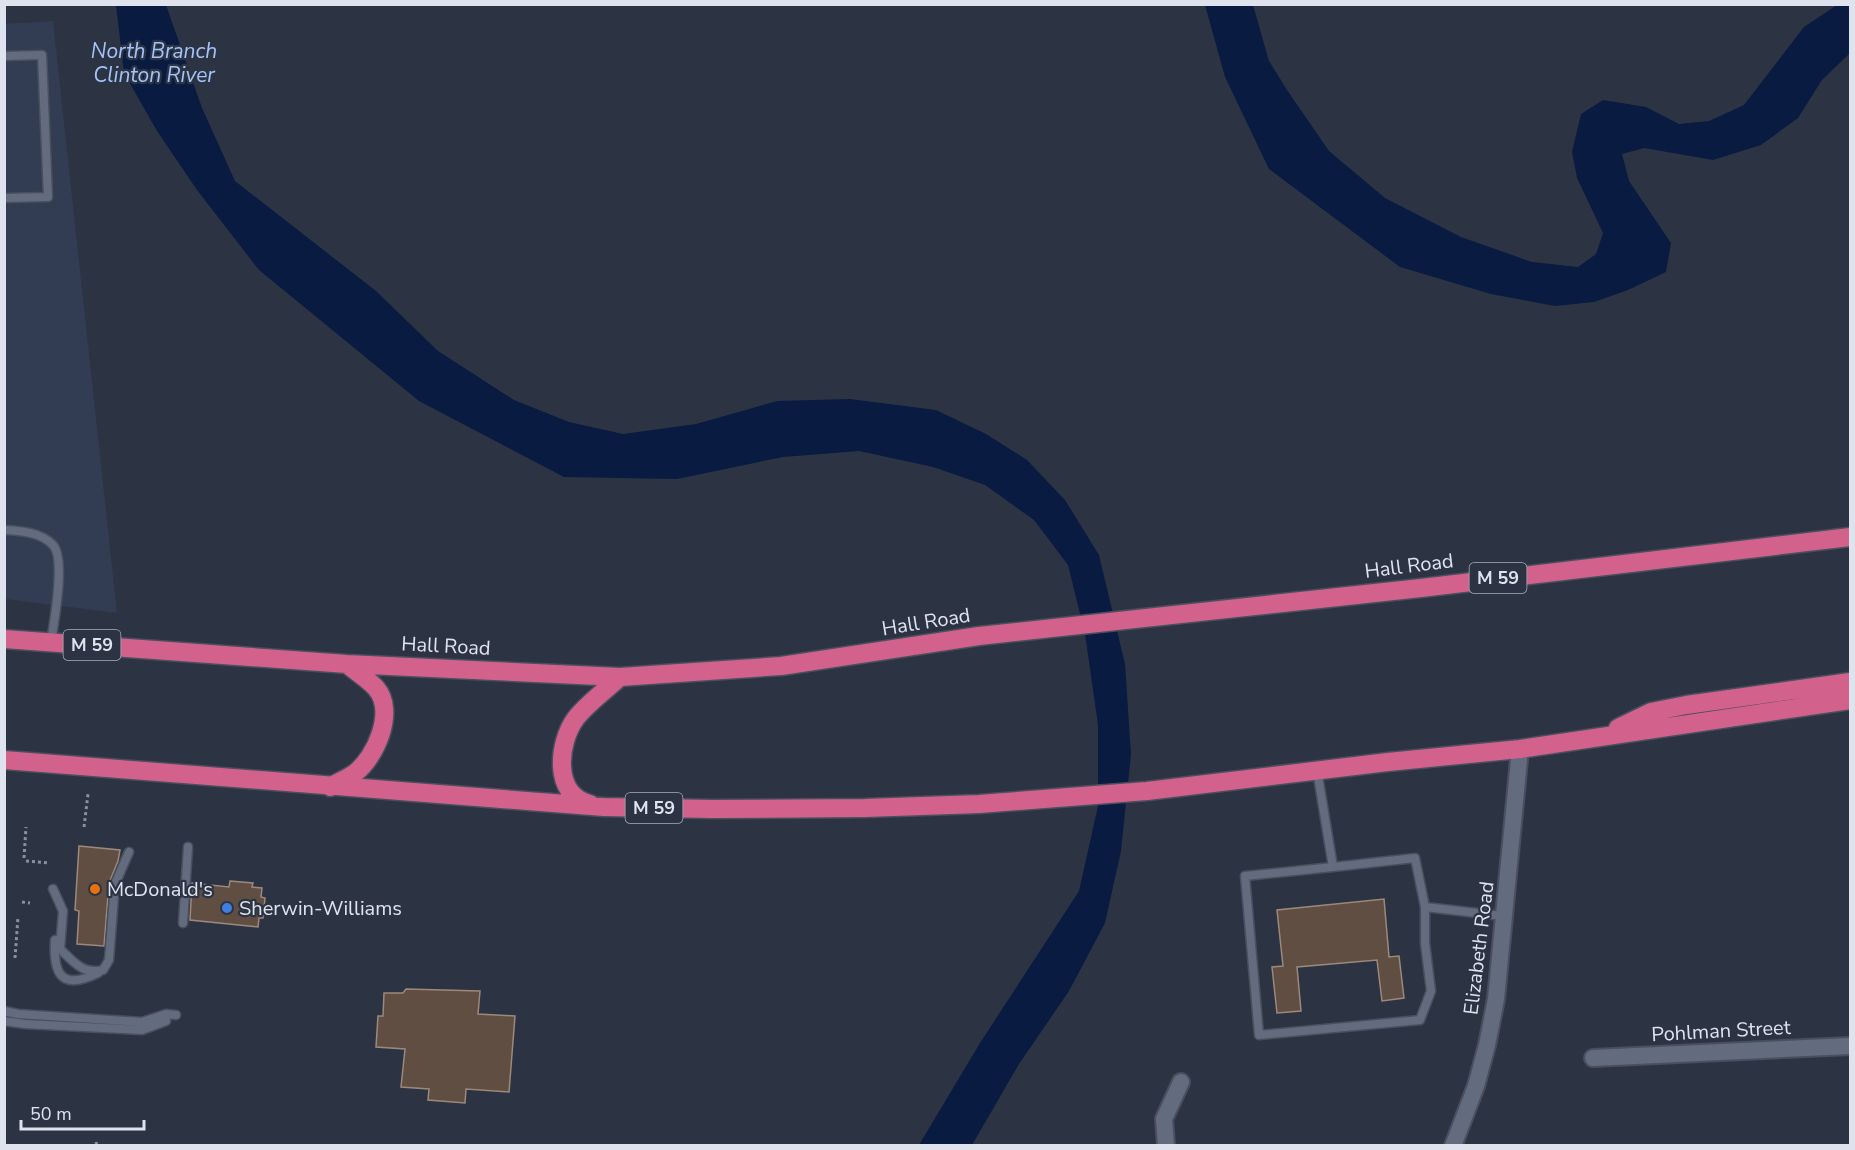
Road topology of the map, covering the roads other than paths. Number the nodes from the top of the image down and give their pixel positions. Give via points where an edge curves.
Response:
1 (4, 56) edge
2 (4, 198) edge
3 (4, 530) edge
4 (1851, 537) edge
5 (4, 639) edge
6 (51, 642) junction
7 (346, 664) junction
8 (620, 677) junction
9 (1851, 682) edge
10 (1851, 700) edge
11 (1601, 737) junction
12 (1520, 749) junction
13 (4, 760) edge
14 (1317, 771) junction
15 (330, 787) junction
16 (604, 807) junction
17 (188, 847) dead end
18 (129, 852) dead end
19 (1333, 867) junction
20 (53, 889) dead end
21 (58, 900) junction
22 (1425, 907) junction
23 (1503, 916) junction
24 (183, 922) dead end
25 (103, 970) junction
26 (4, 1011) edge
27 (176, 1015) dead end
28 (4, 1021) edge
29 (166, 1021) dead end
30 (1851, 1047) edge
31 (1593, 1058) dead end
32 (1181, 1082) dead end
33 (1166, 1146) edge
34 (1453, 1146) edge

1 - 2 lane via 42,54 48,197
3 - 6 lane via 33,534 54,546 59,570
4 - 8 highway, Hall Road / M 59 via 979,636 781,666
5 - 6 highway, Hall Road / M 59
6 - 7 highway, Hall Road / M 59
7 - 8 highway, Hall Road / M 59
7 - 15 highway via 377,689 383,702 384,722 367,761
8 - 16 highway via 576,718 565,737 562,759 564,781 572,793 586,803
9 - 11 highway via 1651,712
10 - 11 highway, M 59
11 - 12 highway, M 59
12 - 14 highway, M 59
12 - 23 street, Elizabeth Road
13 - 15 highway, M 59
14 - 16 highway, M 59 via 1147,791 979,804 866,808
14 - 19 lane
15 - 16 highway, M 59
17 - 24 lane
18 - 25 lane via 115,884 109,960
19 - 22 lane via 1415,858
19 - 22 lane via 1245,876 1259,1035 1420,1020 1431,991
20 - 21 lane
21 - 25 lane via 63,911 60,949 81,969
21 - 25 lane via 54,954 57,970 69,980 90,977
22 - 23 lane
23 - 34 street, Elizabeth Road via 1496,999 1487,1045
26 - 27 lane via 142,1022
28 - 29 lane via 142,1030
30 - 31 street, Pohlman Street
32 - 33 street via 1164,1119

